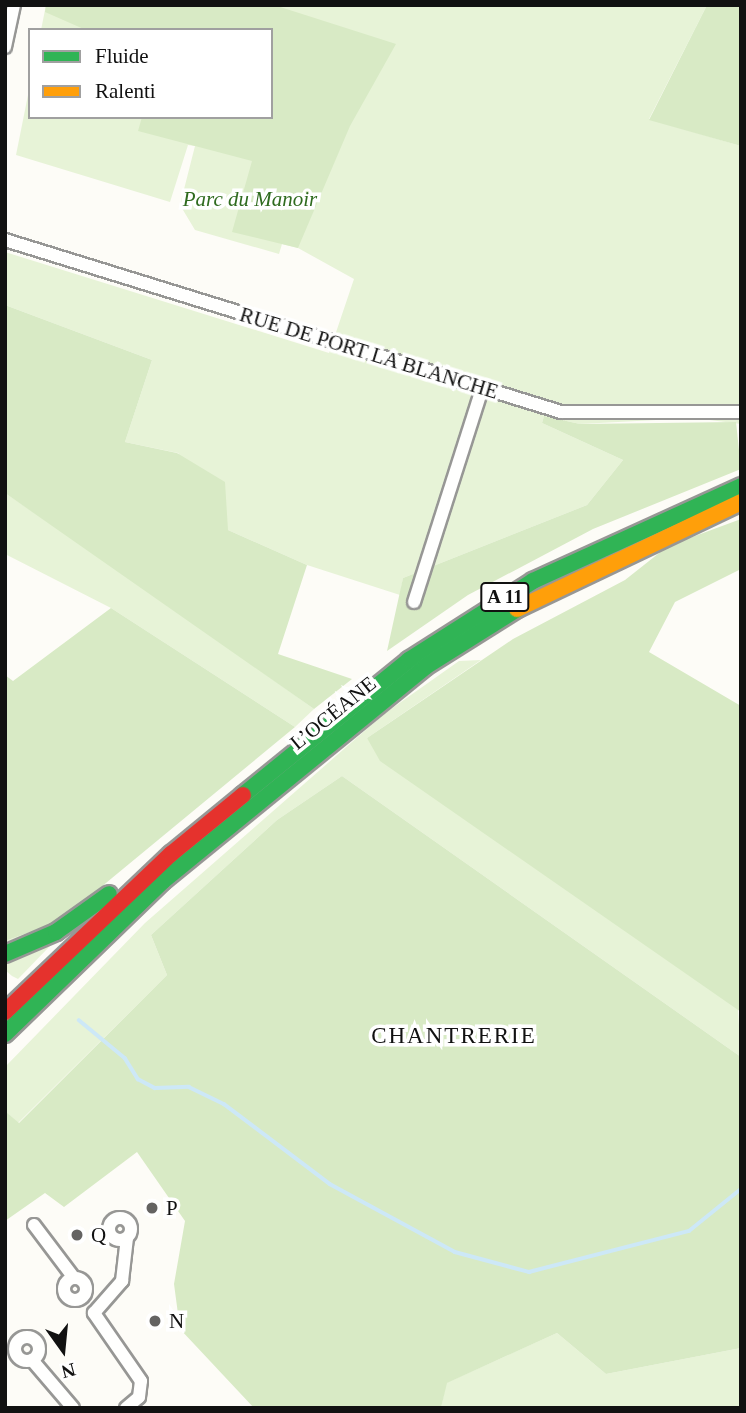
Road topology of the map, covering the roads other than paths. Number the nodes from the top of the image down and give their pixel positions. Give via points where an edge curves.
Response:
1 (14, 5) edge
2 (5, 47) edge
3 (5, 240) edge
4 (482, 389) junction
5 (741, 412) edge
6 (739, 492) edge
7 (414, 602) dead end
8 (171, 854) junction
9 (5, 954) edge
10 (5, 1013) edge
11 (5, 1034) edge
12 (34, 1225) dead end
13 (127, 1237) dead end
14 (74, 1278) junction
15 (83, 1297) junction
16 (94, 1305) junction
17 (32, 1360) dead end
18 (73, 1408) edge
19 (126, 1408) edge

1 - 2 street
3 - 4 street, RUE DE PORT LA BLANCHE
4 - 5 street, RUE DE PORT LA BLANCHE via 561,412
4 - 7 street
6 - 8 highway, L’OCÉANE / A 11 via 568,563 473,617 370,690
6 - 11 highway, L’OCÉANE / A 11 via 549,589 425,667 163,881
8 - 9 highway via 147,863 55,932
8 - 10 highway, L’OCÉANE / A 11
12 - 14 street
13 - 16 street via 121,1281
14 - 15 street via 85,1284
14 - 15 street via 65,1283 64,1294
15 - 16 street
16 - 19 street via 98,1325 141,1381 139,1397
17 - 18 street

